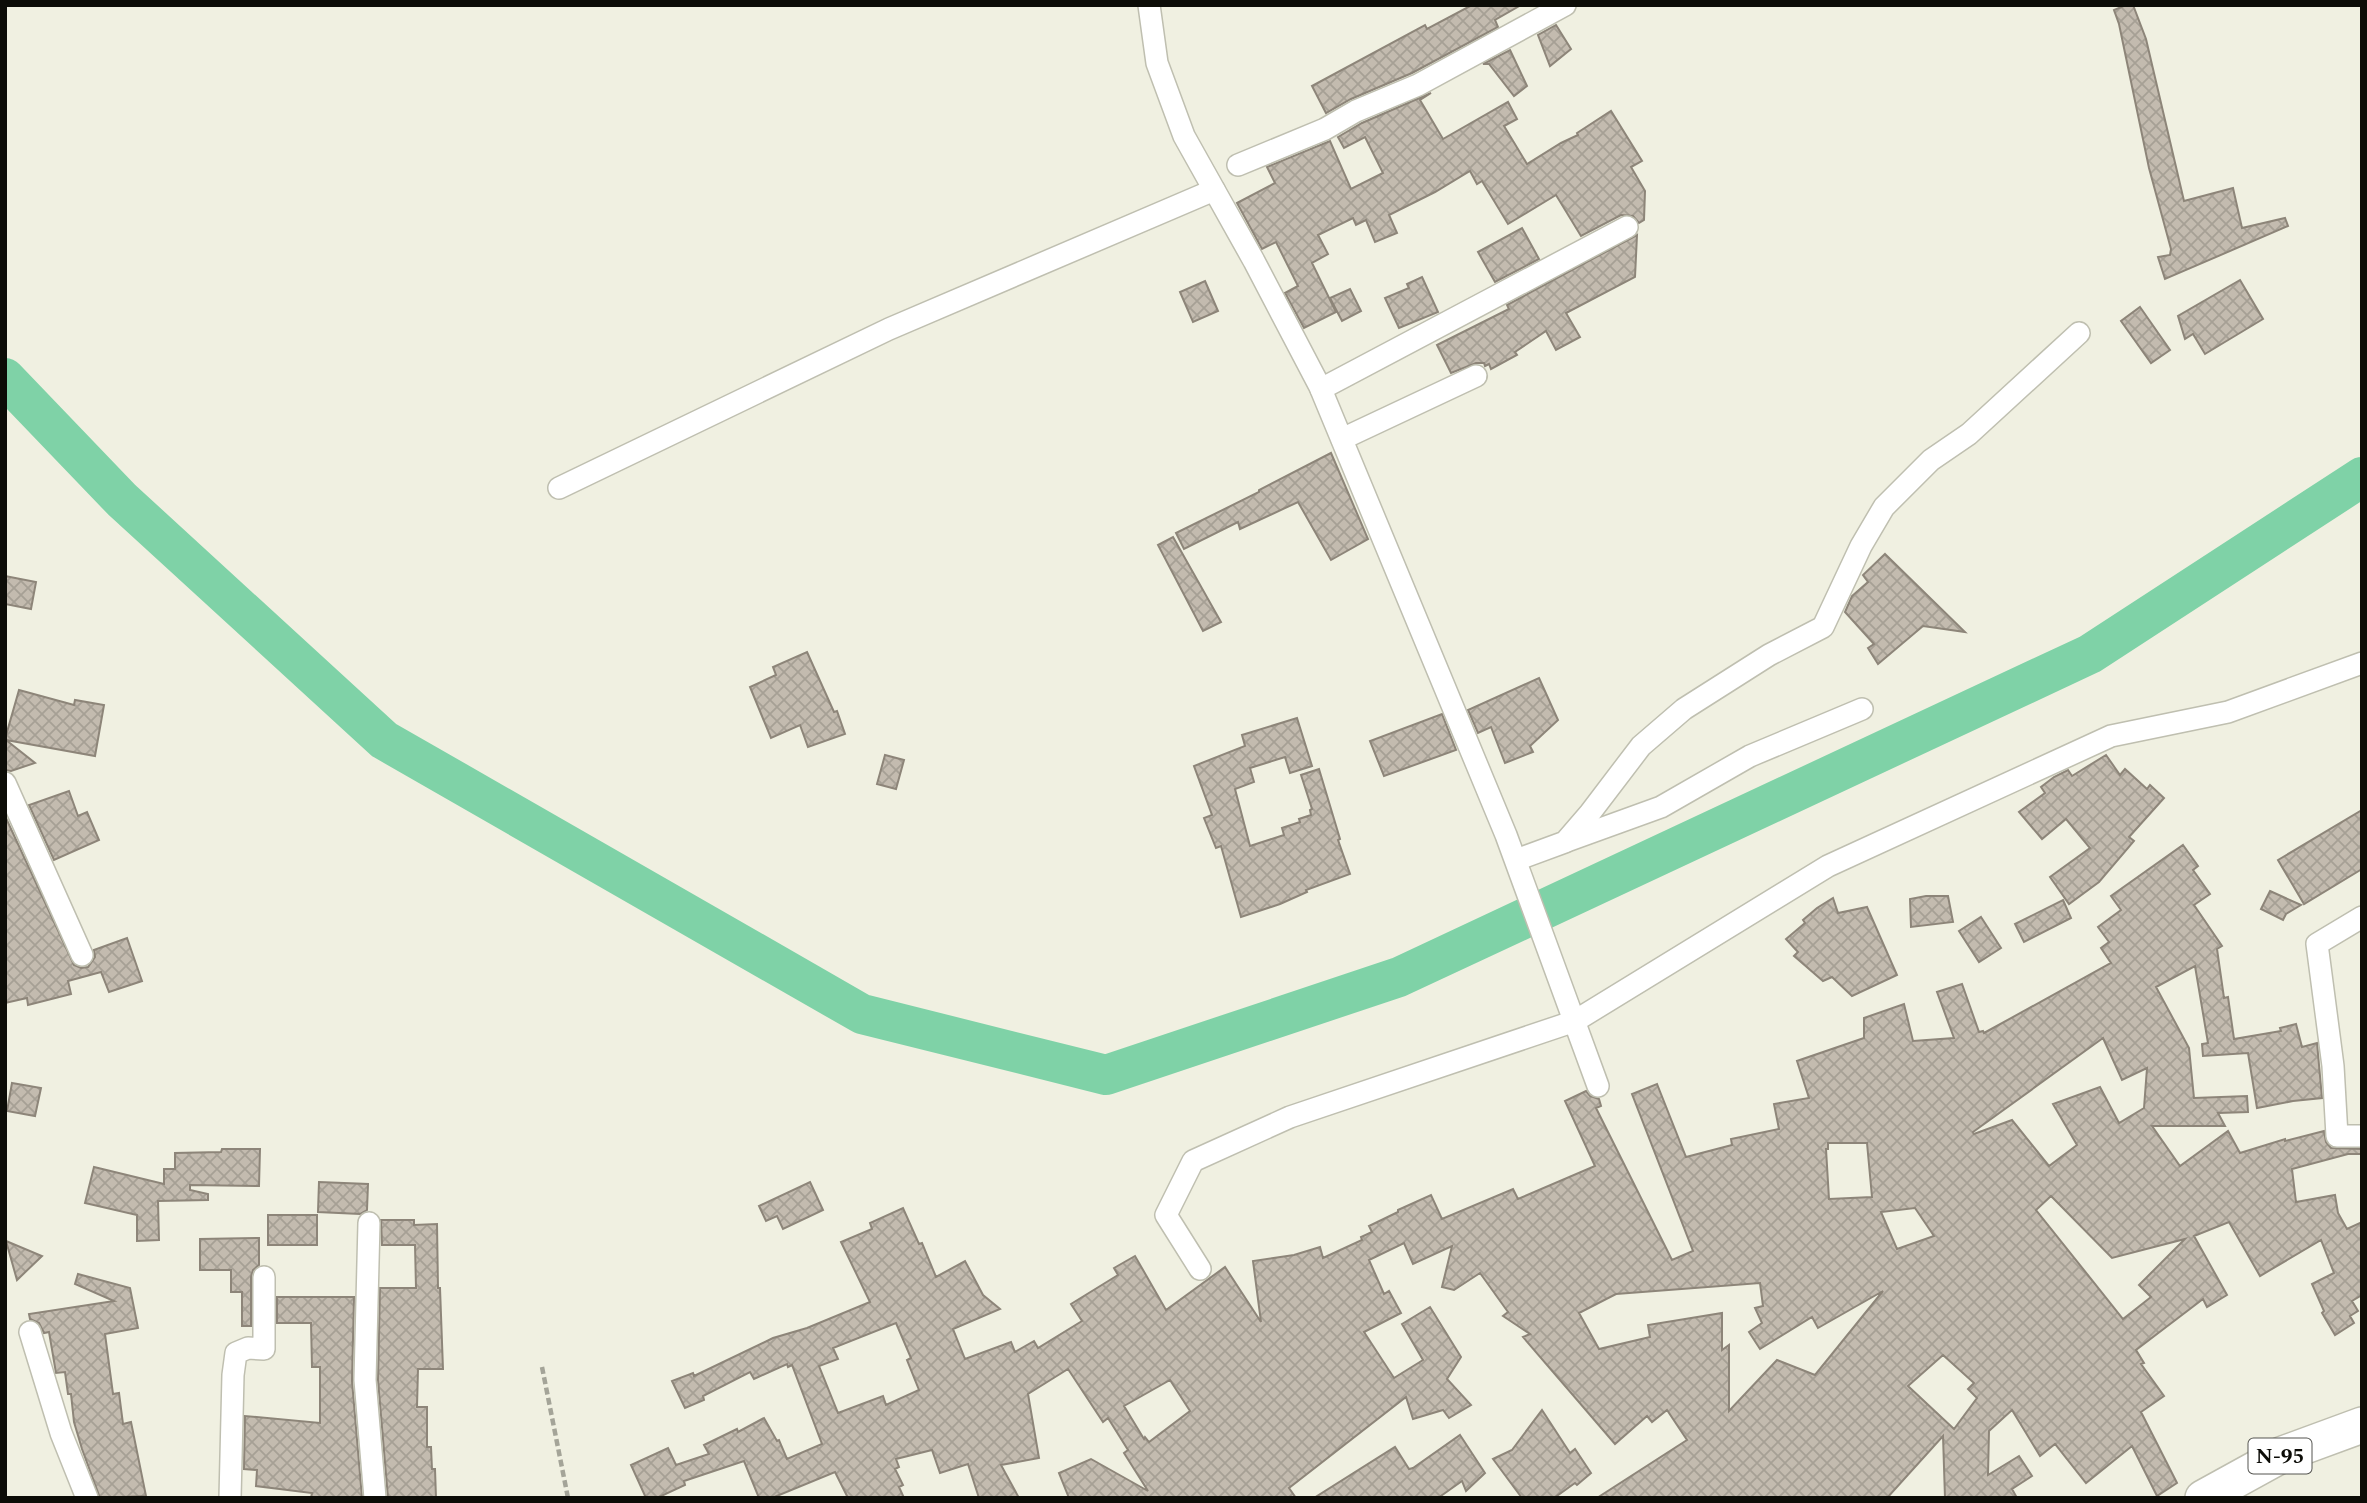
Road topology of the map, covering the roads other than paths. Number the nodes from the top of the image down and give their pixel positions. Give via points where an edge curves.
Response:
1 (1149, 5) edge
2 (1565, 5) edge
3 (1238, 165) dead end
4 (1214, 190) junction
5 (1627, 227) dead end
6 (2079, 333) dead end
7 (1476, 376) dead end
8 (1321, 389) junction
9 (1342, 439) junction
10 (559, 488) dead end
11 (2362, 663) edge
12 (1862, 709) dead end
13 (5, 783) edge
14 (1565, 842) junction
15 (1516, 860) junction
16 (2362, 917) edge
17 (82, 955) dead end
18 (1575, 1021) junction
19 (1598, 1086) dead end
20 (2362, 1136) edge
21 (369, 1223) dead end
22 (1200, 1269) dead end
23 (264, 1277) dead end
24 (30, 1332) dead end
25 (2362, 1425) edge
26 (88, 1498) edge
27 (230, 1498) edge
28 (375, 1498) edge
29 (2203, 1498) edge

1 - 4 street via 1157,63 1184,136
2 - 3 street via 1418,85
4 - 8 street
4 - 10 street via 889,329
5 - 8 street
6 - 14 street via 1969,434 1931,460 1884,507 1823,627 1684,709 1641,746
7 - 9 street
8 - 9 street
9 - 15 street
11 - 18 street via 2228,712 2111,736 1828,866
12 - 14 street via 1750,756 1661,807
13 - 17 street
14 - 15 street
15 - 18 street
16 - 20 street via 2317,944 2337,1136
18 - 19 street
18 - 22 street via 1290,1117 1193,1161 1166,1215
21 - 28 street via 365,1380
23 - 27 street via 264,1349 236,1353
24 - 26 street via 61,1433
25 - 29 highway, N-95 via 2283,1454

